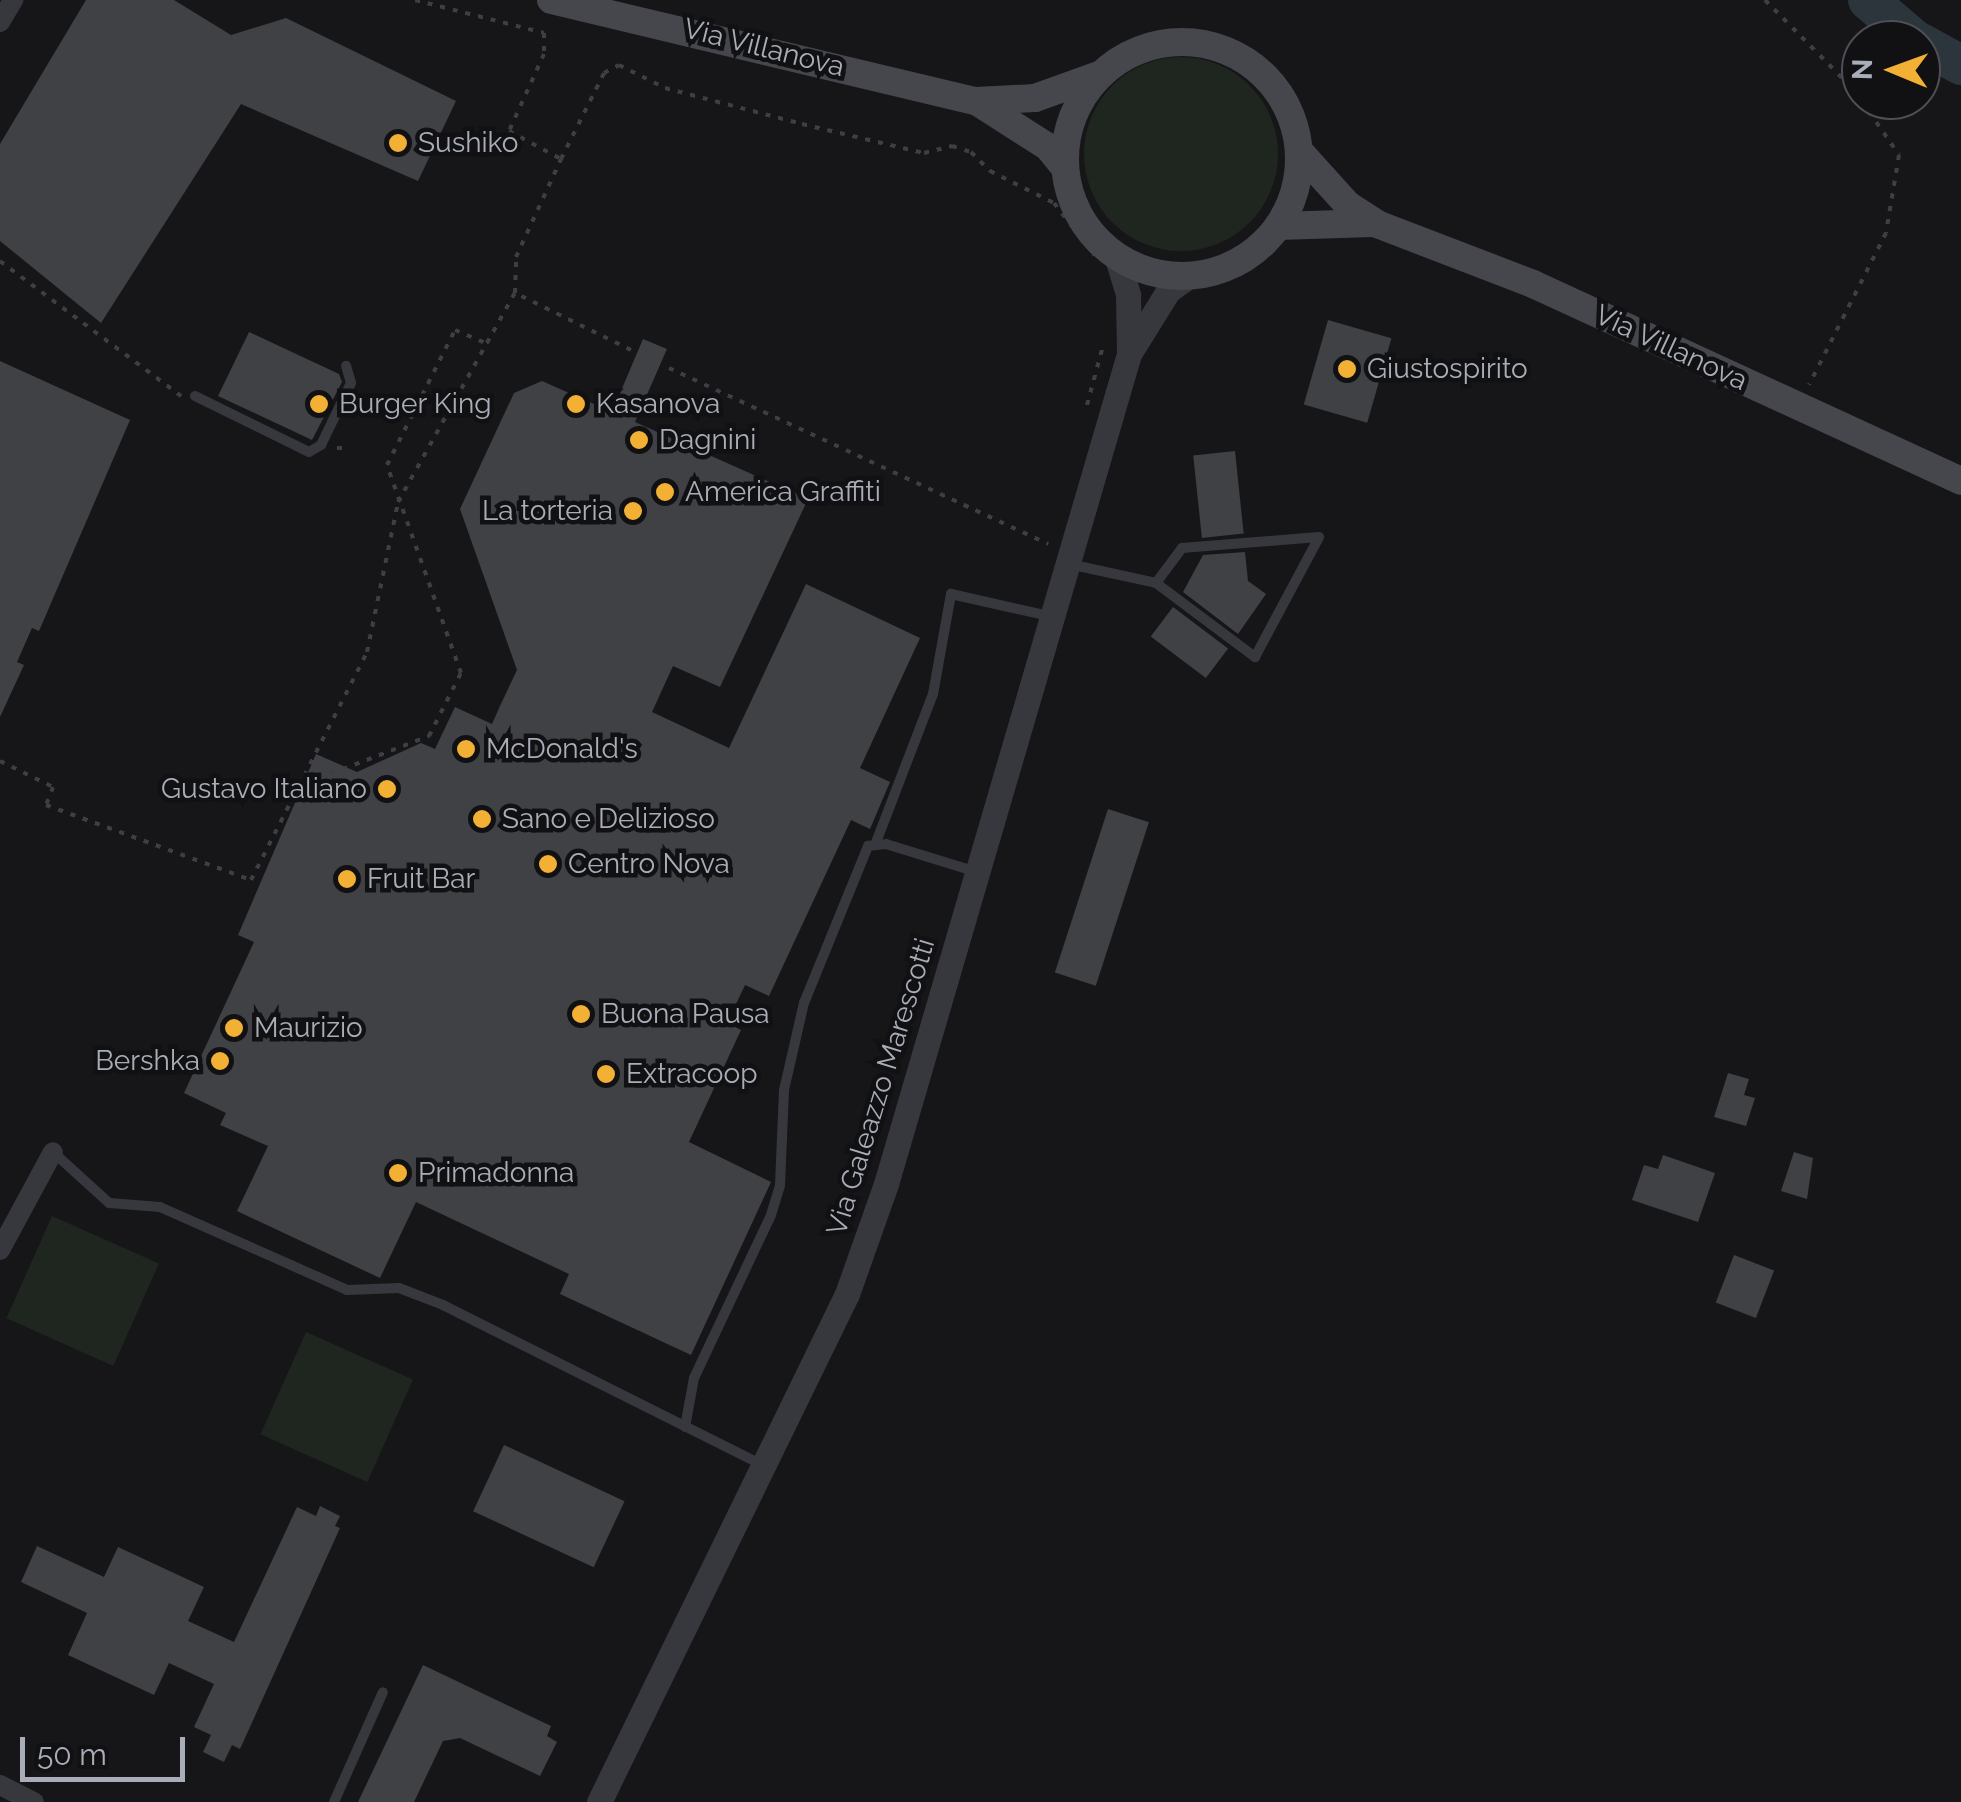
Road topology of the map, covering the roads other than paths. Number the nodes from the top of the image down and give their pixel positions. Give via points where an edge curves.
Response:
1 (13, 0) edge
2 (551, 0) edge
3 (0, 22) edge
4 (1100, 74) junction
5 (976, 101) junction
6 (1299, 151) junction
7 (1064, 168) junction
8 (1378, 224) junction
9 (1278, 226) junction
10 (1108, 260) junction
11 (1186, 278) junction
12 (1129, 354) junction
13 (346, 366) dead end
14 (194, 400) road end
15 (1961, 482) edge
16 (1069, 564) junction
17 (1156, 584) junction
18 (1053, 617) junction
19 (875, 845) junction
20 (978, 873) junction
21 (53, 1152) joint
22 (0, 1250) edge
23 (686, 1427) junction
24 (765, 1466) junction
25 (384, 1692) dead end
26 (0, 1784) edge
27 (34, 1802) edge
28 (334, 1802) edge
29 (600, 1802) edge

1 - 3 street
2 - 5 main road, Via Villanova
4 - 5 main road, Via Villanova via 1035,98
4 - 6 main road via 1159,44 1224,49 1276,89
4 - 7 main road via 1079,102
5 - 7 main road, Via Villanova via 1048,147
6 - 8 main road, Via Villanova via 1348,205
6 - 9 main road via 1294,190
7 - 10 main road via 1073,203
8 - 9 main road, Via Villanova
8 - 15 main road, Via Villanova via 1533,284
9 - 11 main road via 1236,264
10 - 11 main road
10 - 12 street, Via Galeazzo Marescotti via 1128,295
11 - 12 street, Via Galeazzo Marescotti via 1158,304
12 - 16 street, Via Galeazzo Marescotti
13 - 14 lane via 350,383 321,445 310,452
16 - 17 lane
16 - 18 street, Via Galeazzo Marescotti
17 - 17 lane via 1182,548 1319,538 1255,657
18 - 19 lane via 952,594 934,694
18 - 20 street, Via Galeazzo Marescotti
19 - 20 lane
19 - 23 lane via 868,846 843,896 804,1003 784,1090 780,1185 694,1378
20 - 24 street, Via Galeazzo Marescotti via 866,1239
21 - 22 street
21 - 23 lane via 109,1203 160,1207 346,1290 399,1288 444,1305
23 - 24 lane
24 - 29 street, Via Galeazzo Marescotti
25 - 28 lane
26 - 27 street

